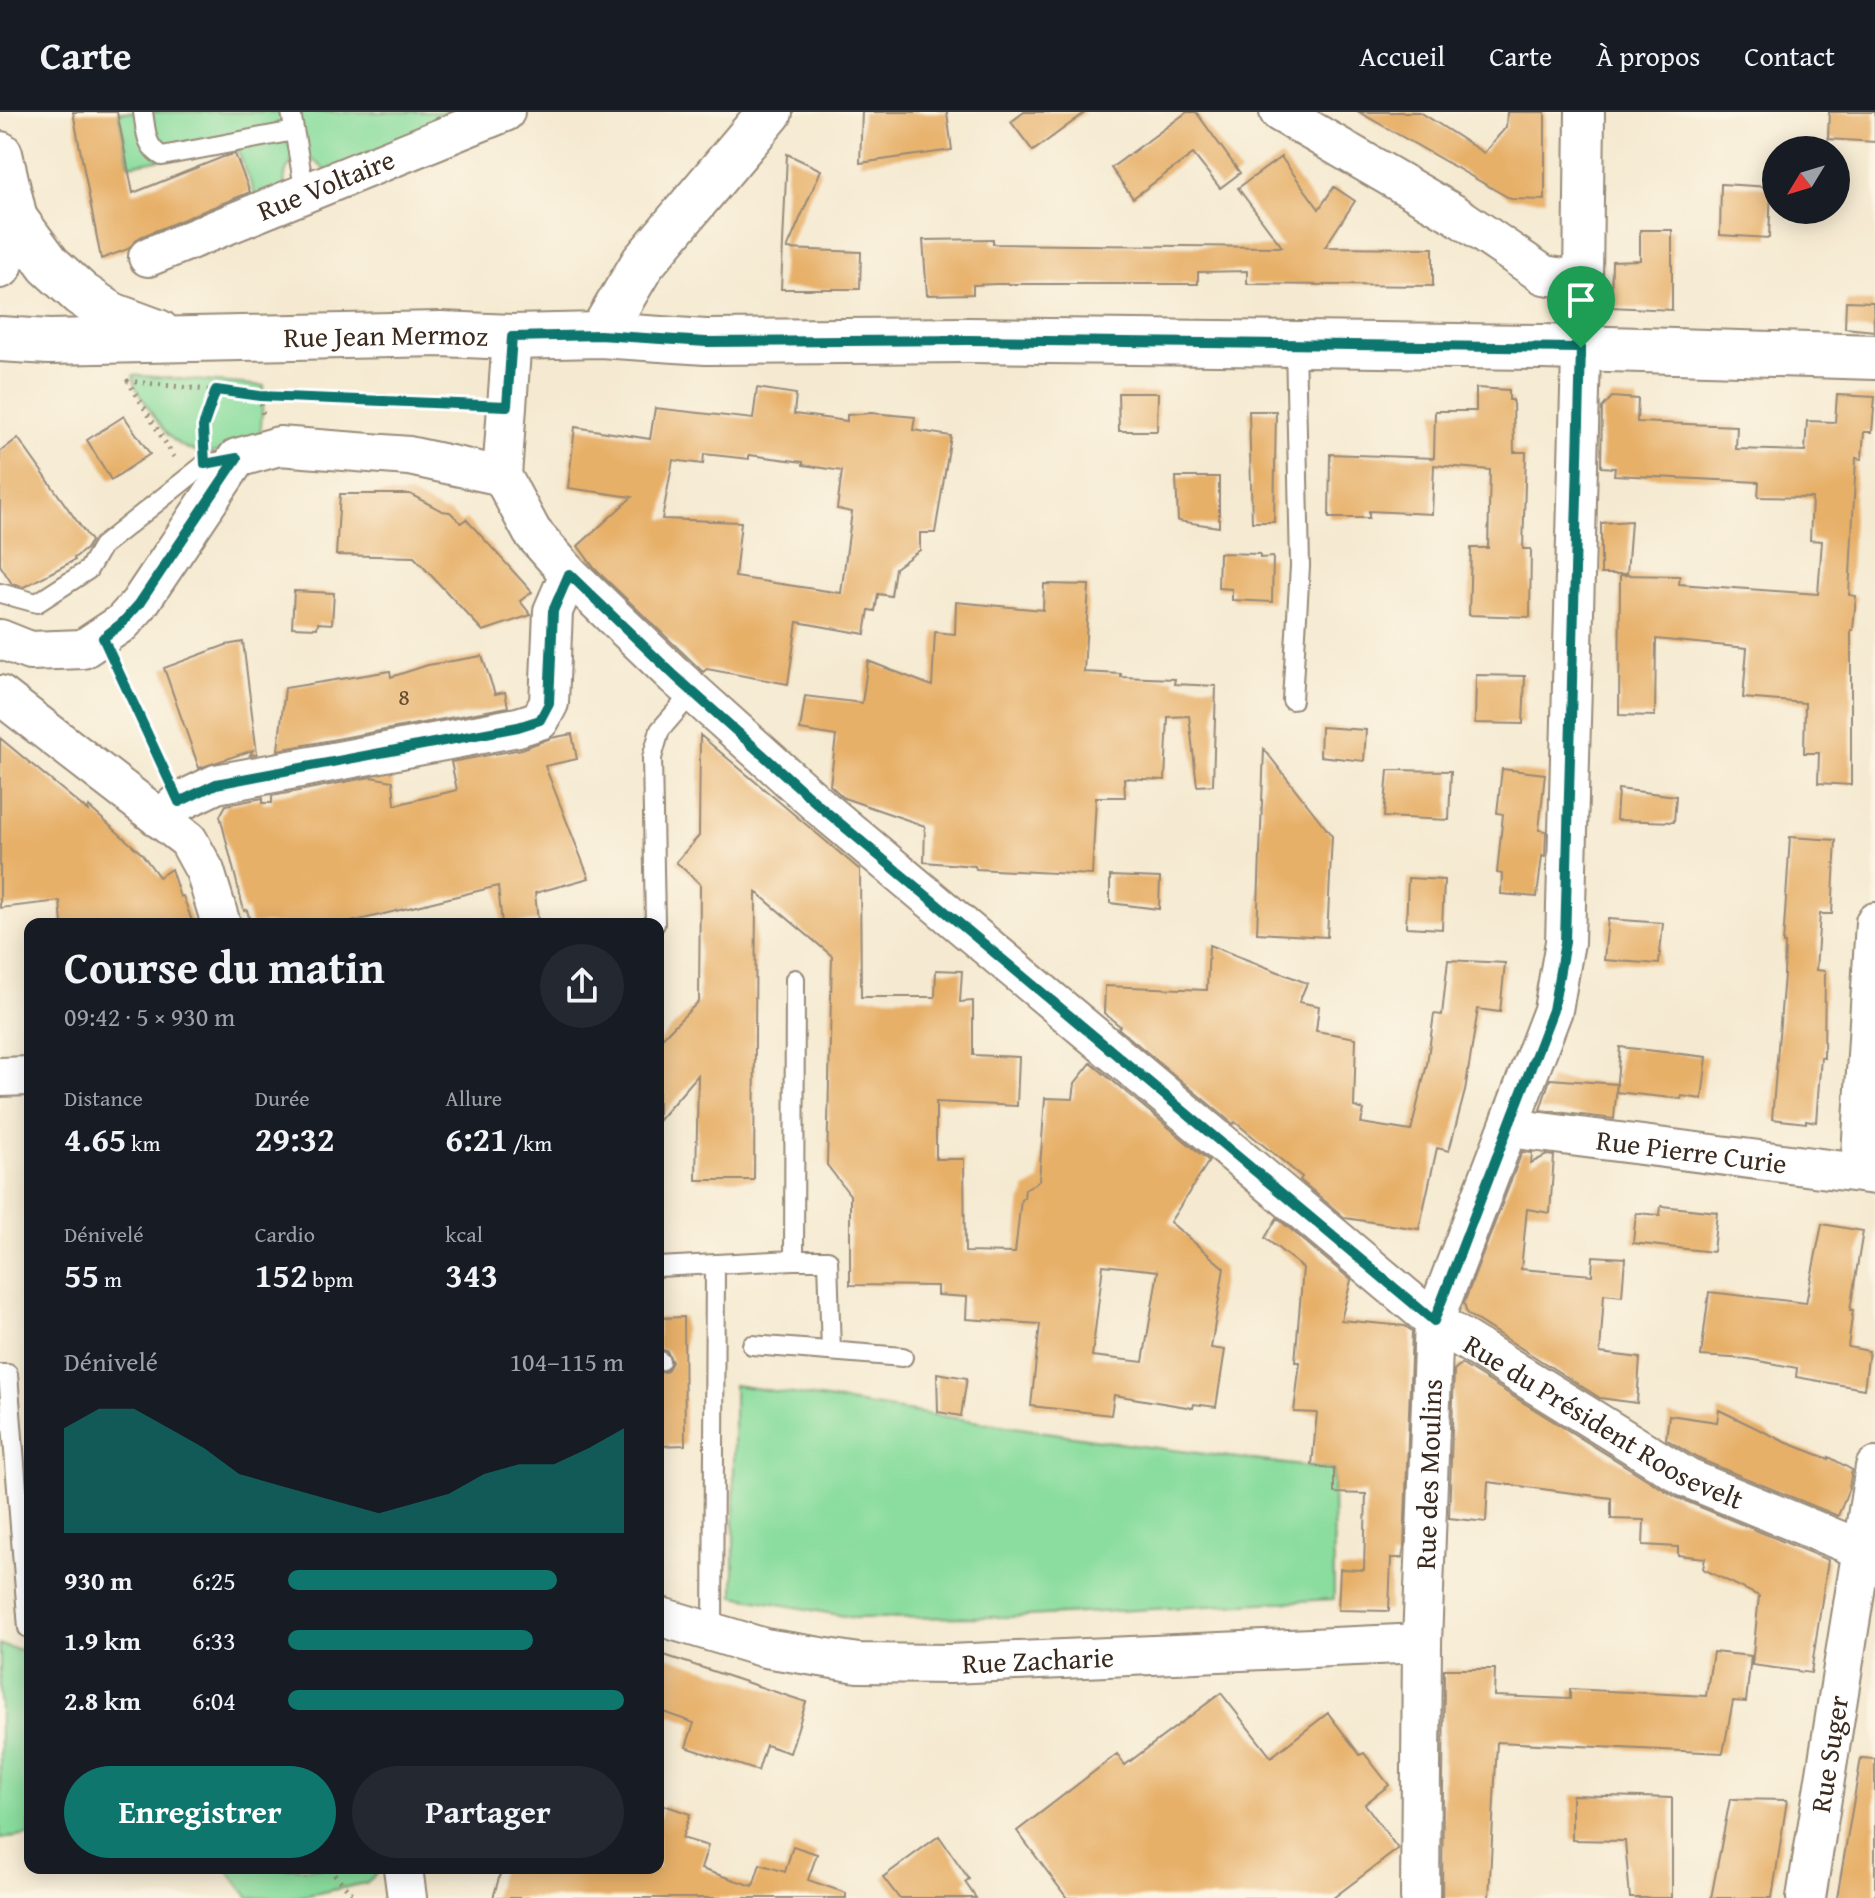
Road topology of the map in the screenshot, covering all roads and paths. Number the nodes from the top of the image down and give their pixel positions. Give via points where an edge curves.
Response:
1 (143, 112) edge
2 (291, 112) edge
3 (505, 112) edge
4 (770, 112) edge
5 (1279, 112) edge
6 (1585, 112) edge
7 (294, 131) junction
8 (0, 154) edge
9 (305, 193) junction
10 (15, 219) junction
11 (148, 257) dead end
12 (0, 266) edge
13 (1583, 281) junction
14 (600, 335) junction
15 (512, 337) junction
16 (176, 338) junction
17 (0, 339) edge
18 (1295, 344) junction
19 (1581, 348) junction
20 (1875, 357) edge
21 (216, 390) junction
22 (507, 406) junction
23 (221, 461) junction
24 (502, 476) junction
25 (188, 478) junction
26 (569, 574) junction
27 (0, 593) edge
28 (103, 638) junction
29 (0, 639) edge
30 (693, 692) junction
31 (0, 695) edge
32 (1292, 700) dead end
33 (170, 810) junction
34 (219, 918) edge
35 (655, 918) edge
36 (1875, 922) edge
37 (795, 979) dead end
38 (24, 1076) edge
39 (0, 1077) edge
40 (1509, 1128) junction
41 (1868, 1173) edge
42 (794, 1260) junction
43 (715, 1265) junction
44 (664, 1267) edge
45 (1434, 1321) junction
46 (752, 1345) dead end
47 (831, 1351) junction
48 (903, 1357) dead end
49 (0, 1374) edge
50 (1875, 1467) edge
51 (1868, 1553) edge
52 (24, 1577) edge
53 (664, 1618) edge
54 (713, 1633) junction
55 (1422, 1643) junction
56 (334, 1874) edge
57 (404, 1874) edge
58 (356, 1898) edge
59 (407, 1898) edge
60 (1420, 1898) edge
61 (1806, 1898) edge

1 - 7 lane via 148,143 162,156
2 - 7 lane
3 - 9 street, Rue Voltaire
4 - 14 main road via 643,263
5 - 13 street via 1456,215 1544,275
6 - 13 street, Rue des Moulins
7 - 9 lane
8 - 10 main road
9 - 11 street, Rue Voltaire
10 - 12 main road
10 - 16 main road via 49,265 81,294 112,315
13 - 19 street, Rue des Moulins
14 - 15 main road, Rue Jean Mermoz
14 - 18 main road, Rue Jean Mermoz via 706,342
15 - 16 main road, Rue Jean Mermoz
15 - 22 street
16 - 17 main road, Rue Jean Mermoz
18 - 19 main road, Rue Jean Mermoz
18 - 32 lane via 1300,566
19 - 20 main road, Rue Jean Mermoz
19 - 40 street, Rue des Moulins via 1565,942 1553,1010
21 - 22 path
21 - 23 path via 203,427
21 - 25 path via 128,381
22 - 24 street
23 - 24 street via 279,446 409,456
23 - 25 lane
23 - 28 street via 139,604
24 - 26 street, Rue du Président Roosevelt via 532,532
25 - 27 lane via 102,546 88,570 37,603
26 - 30 street, Rue du Président Roosevelt
26 - 33 street via 553,611 549,703 540,720 216,784
28 - 29 street via 83,649 30,651
28 - 33 path
30 - 35 lane via 660,730 652,758
30 - 45 street, Rue du Président Roosevelt via 823,809
31 - 33 street
33 - 34 street via 205,871
36 - 41 street
37 - 42 lane
38 - 39 street
40 - 41 street, Rue Pierre Curie
40 - 45 street, Rue des Moulins
42 - 43 lane
42 - 47 lane via 828,1260
43 - 44 lane
43 - 54 lane
45 - 51 street, Rue du Président Roosevelt via 1687,1478
45 - 55 street, Rue des Moulins
46 - 47 lane
47 - 48 lane
49 - 52 lane via 8,1374
50 - 51 street, Rue Suger
51 - 61 street, Rue Suger
53 - 54 street, Rue Zacharie
54 - 55 street, Rue Zacharie via 765,1648 858,1663 950,1664
55 - 60 street, Rue des Moulins
56 - 58 path
57 - 59 street

